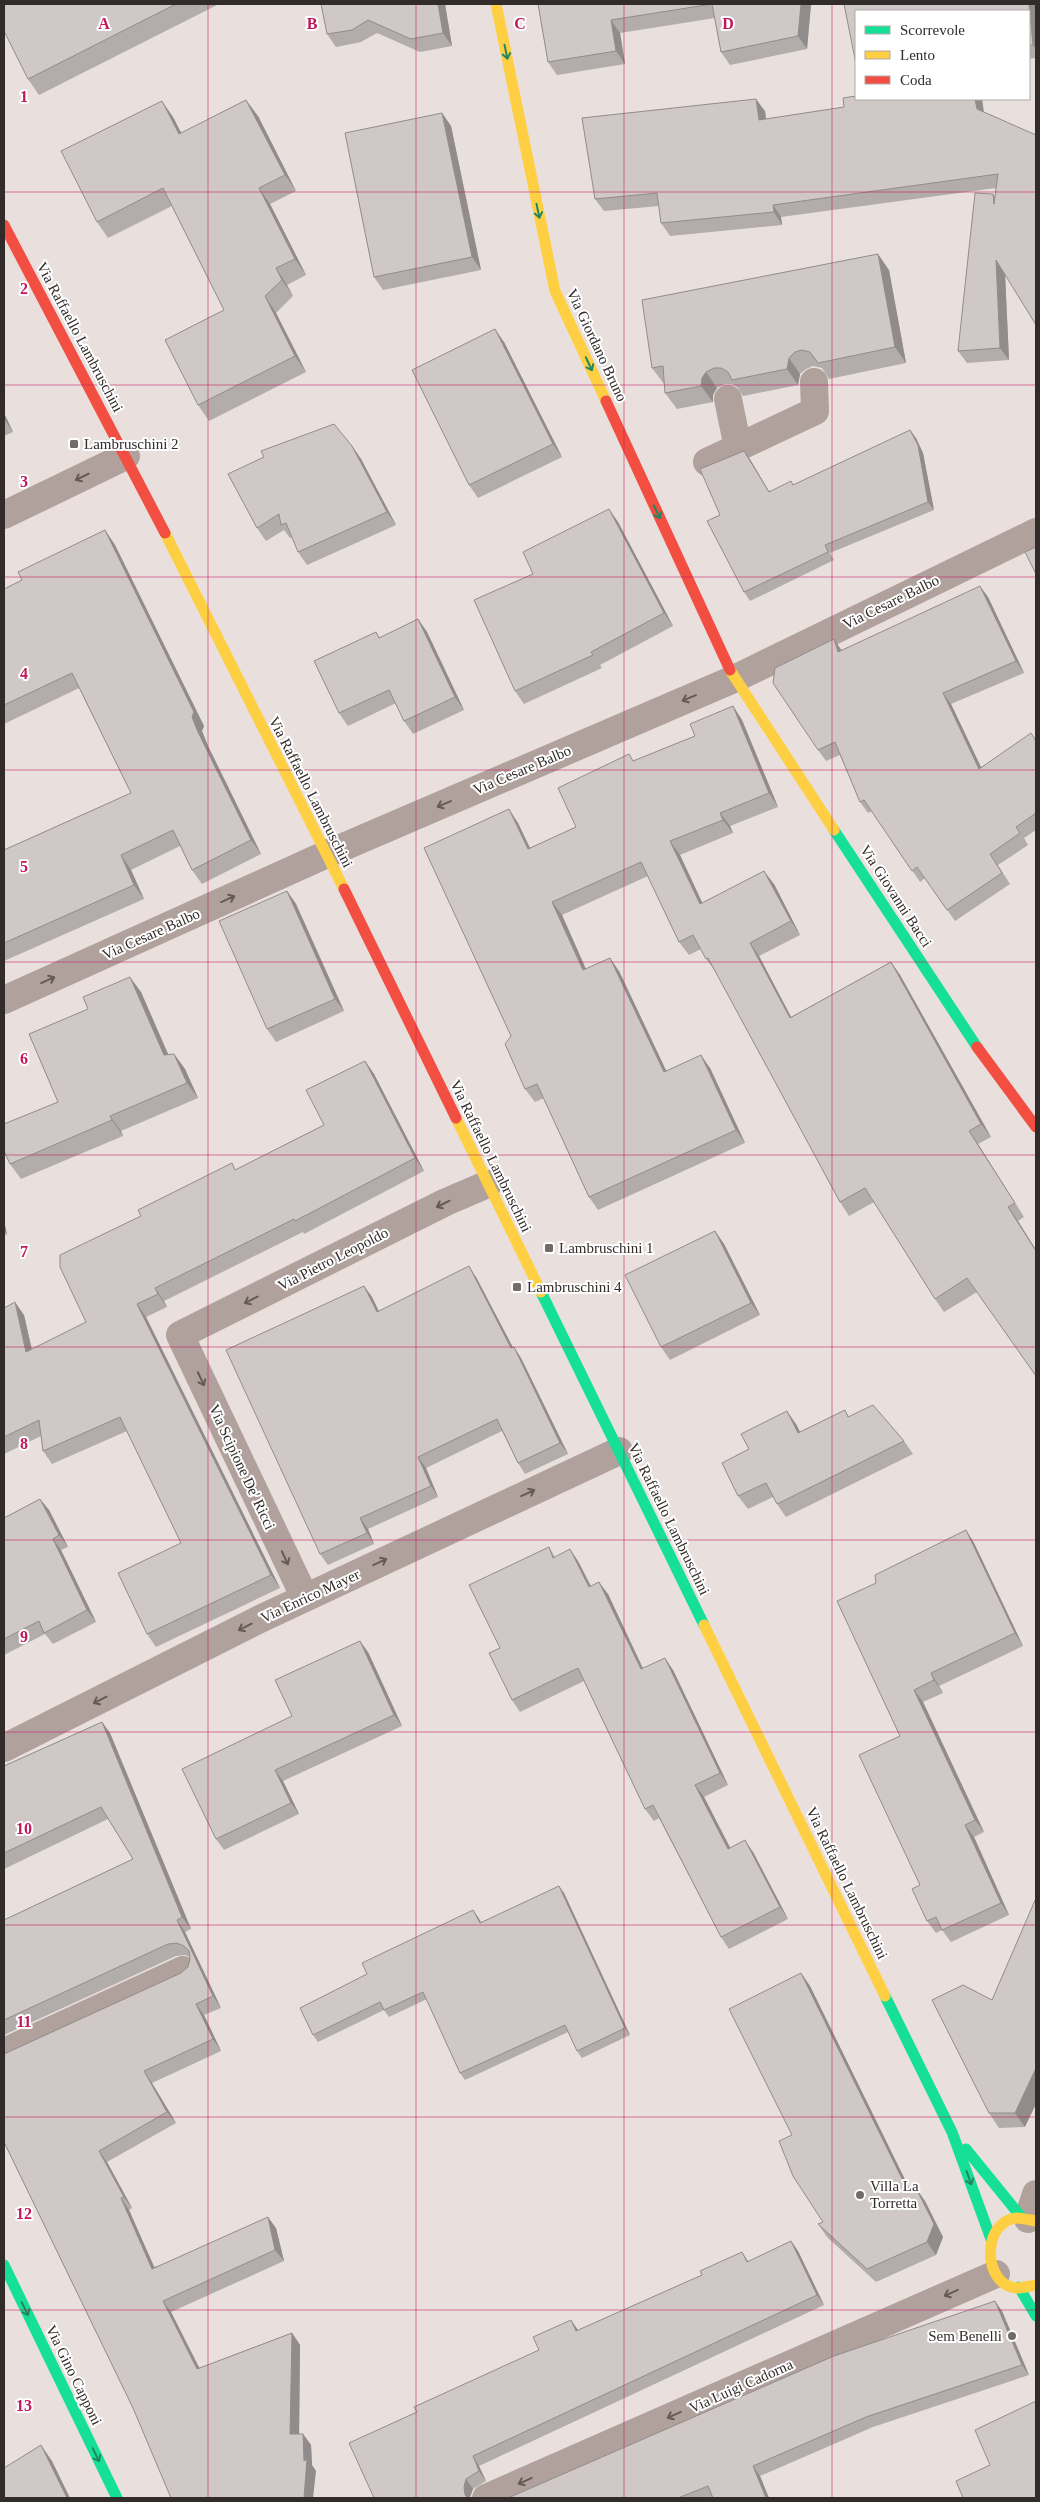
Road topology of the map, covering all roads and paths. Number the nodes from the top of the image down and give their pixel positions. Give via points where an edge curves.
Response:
1 (496, 4) edge
2 (4, 225) edge
3 (814, 382) edge
4 (728, 399) edge
5 (738, 448) junction
6 (126, 456) junction
7 (706, 462) dead end
8 (4, 515) edge
9 (1036, 532) edge
10 (734, 679) junction
11 (326, 854) junction
12 (4, 1000) edge
13 (1036, 1127) edge
14 (488, 1184) junction
15 (180, 1335) joint
16 (618, 1451) junction
17 (305, 1598) junction
18 (4, 1748) edge
19 (183, 1970) edge
20 (4, 2052) edge
21 (952, 2132) junction
22 (1031, 2213) edge
23 (991, 2239) junction
24 (4, 2265) edge
25 (1007, 2281) junction
26 (1036, 2284) edge
27 (1036, 2316) edge
28 (117, 2498) edge
29 (486, 2498) edge

1 -> 10 main road, Via Giordano Bruno via 555,291
2 - 6 main road, Via Raffaello Lambruschini
3 - 5 street via 815,411
4 - 5 street
5 - 7 street
6 -> 8 street
6 - 11 main road, Via Raffaello Lambruschini
9 - 10 street, Via Cesare Balbo
10 -> 11 street, Via Cesare Balbo
10 - 13 main road, Via Giovanni Bacci via 976,1045
12 -> 11 street, Via Cesare Balbo
11 - 14 main road, Via Raffaello Lambruschini
14 -> 15 street, Via Pietro Leopoldo
14 - 16 main road, Via Raffaello Lambruschini
15 -> 17 street, Via Scipione De' Ricci
17 -> 16 street, Via Enrico Mayer
16 - 21 main road, Via Raffaello Lambruschini
17 -> 18 street, Via Enrico Mayer
19 - 20 street
21 - 22 main road
21 -> 23 main road
22 - 23 main road via 1004,2224
23 - 25 main road via 989,2257
24 -> 28 main road, Via Gino Capponi
25 - 26 main road
25 - 27 main road
25 -> 29 street, Via Luigi Cadorna

